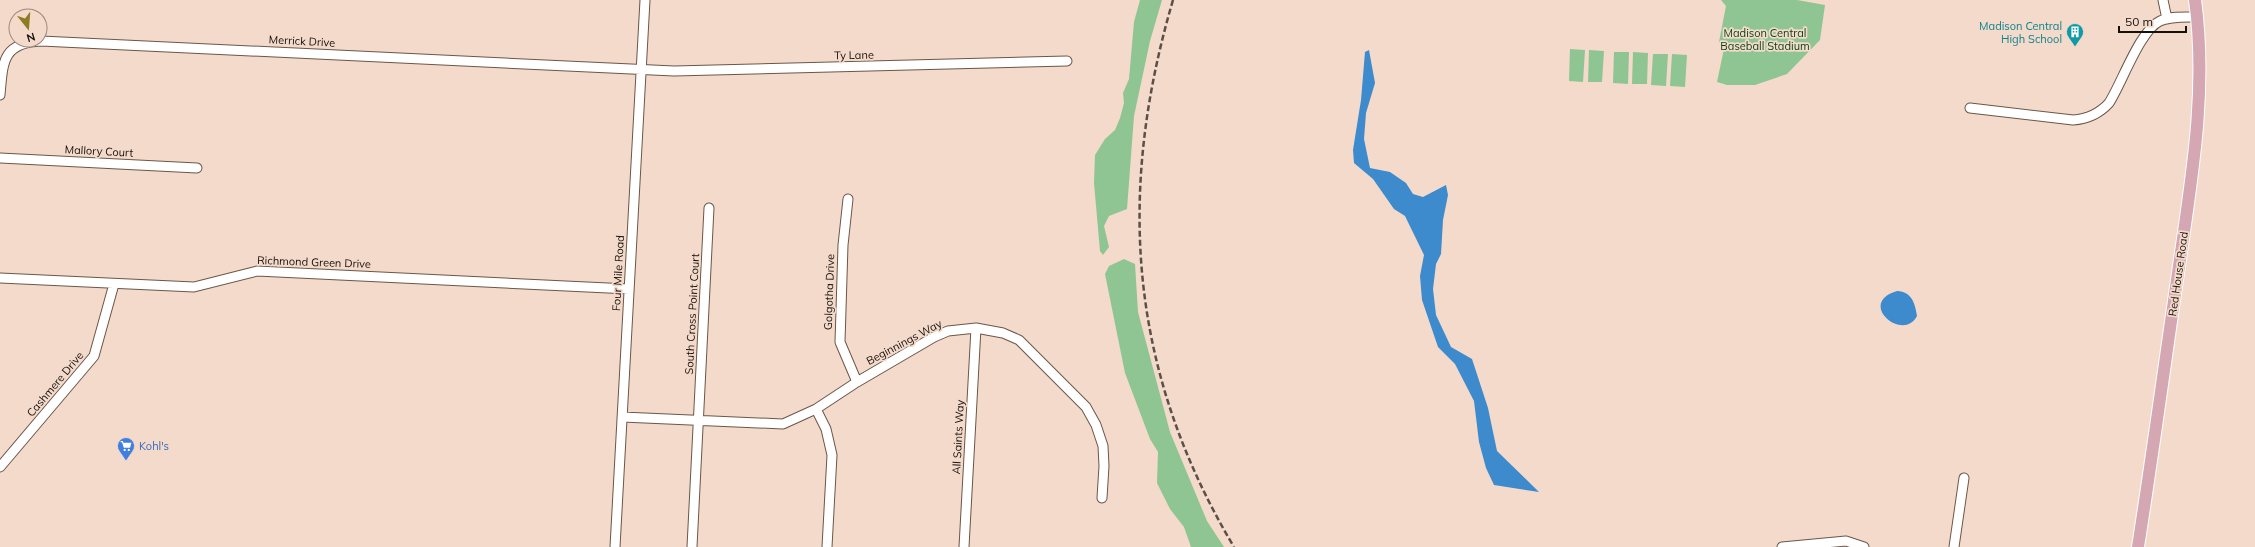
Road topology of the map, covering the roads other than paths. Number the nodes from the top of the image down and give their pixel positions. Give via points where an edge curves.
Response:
1 (645, 0) edge
2 (2163, 0) edge
3 (2195, 0) edge
4 (2197, 17) junction
5 (2167, 19) junction
6 (1067, 61) dead end
7 (642, 70) junction
8 (0, 95) edge
9 (1970, 108) dead end
10 (0, 158) edge
11 (197, 168) dead end
12 (848, 199) dead end
13 (709, 208) dead end
14 (0, 278) edge
15 (114, 284) junction
16 (629, 289) junction
17 (976, 328) junction
18 (857, 382) junction
19 (816, 409) junction
20 (622, 417) junction
21 (699, 420) junction
22 (0, 467) edge
23 (1964, 478) dead end
24 (1102, 498) dead end
25 (615, 547) edge
26 (692, 547) edge
27 (827, 547) edge
28 (964, 547) edge
29 (1782, 547) edge
30 (1864, 547) edge
31 (1954, 547) edge
32 (2138, 547) edge

1 - 7 street, Four Mile Road
2 - 5 street
3 - 4 main road, Red House Road
4 - 5 street
4 - 32 main road, Red House Road via 2200,90 2193,171
5 - 9 street via 2157,23 2147,32 2114,96 2103,110 2096,114 2074,120
6 - 7 street, Ty Lane
7 - 8 street, Merrick Drive via 41,41 21,44 8,53 3,67
7 - 16 street, Four Mile Road
10 - 11 street, Mallory Court
12 - 18 street, Golgotha Drive via 840,342
13 - 21 street, South Cross Point Court
14 - 15 street, Richmond Green Drive
15 - 16 street, Richmond Green Drive via 194,287 257,271
15 - 22 street, Cashmere Drive via 94,356
16 - 20 street, Four Mile Road
17 - 18 street, Beginnings Way via 955,330 934,337
17 - 24 street, Beginnings Way via 1003,333 1019,340 1086,407 1103,446
17 - 28 street, All Saints Way
18 - 19 street, Beginnings Way
19 - 21 street, Beginnings Way via 783,424
19 - 27 street via 826,429 832,455
20 - 21 street, Beginnings Way
20 - 25 street, Four Mile Road
21 - 26 street, South Cross Point Court
23 - 31 street
29 - 30 street via 1846,541

